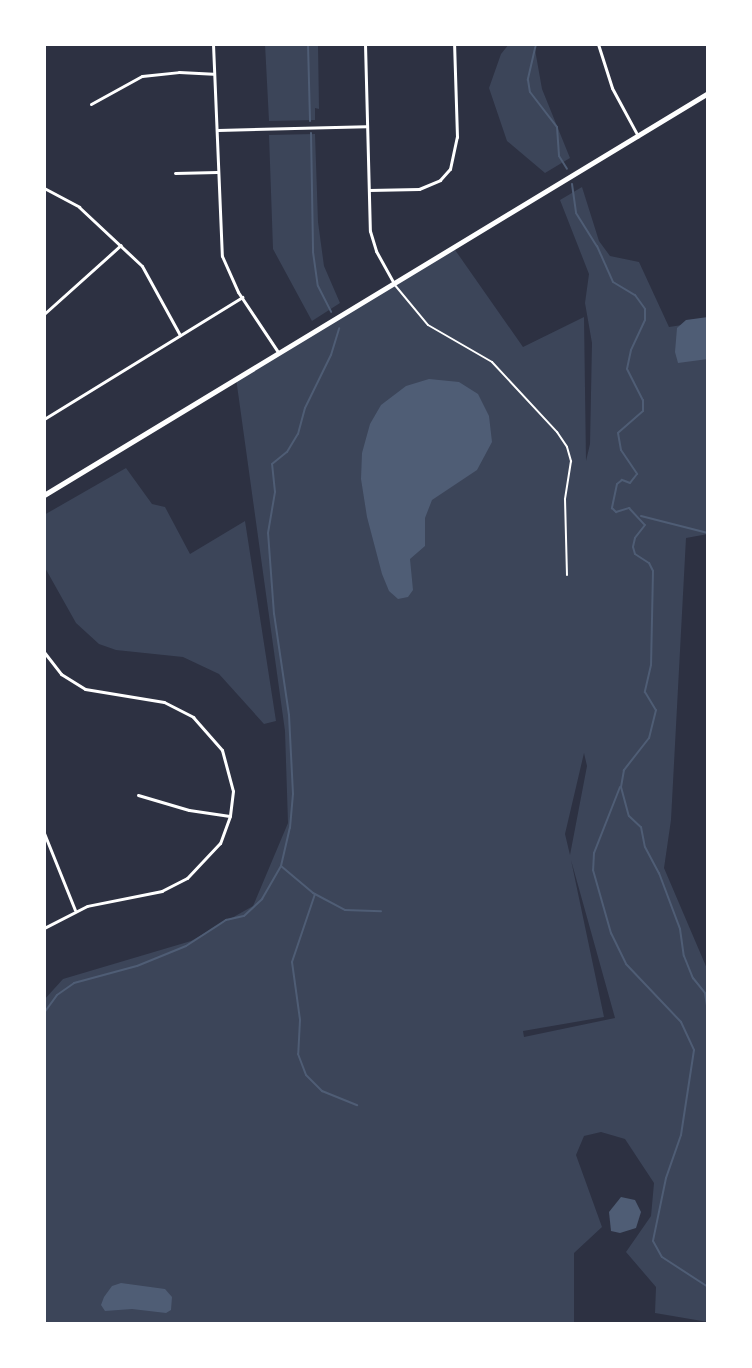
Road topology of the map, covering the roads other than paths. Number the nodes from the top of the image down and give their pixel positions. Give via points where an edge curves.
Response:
1 (213, 44) edge
2 (365, 44) edge
3 (454, 44) edge
4 (598, 44) edge
5 (213, 74) junction
6 (708, 93) edge
7 (91, 104) dead end
8 (367, 126) junction
9 (218, 130) junction
10 (638, 136) junction
11 (217, 172) junction
12 (175, 173) dead end
13 (44, 188) edge
14 (369, 190) junction
15 (121, 245) junction
16 (394, 283) junction
17 (242, 297) junction
18 (44, 314) edge
19 (180, 335) junction
20 (278, 353) junction
21 (44, 419) edge
22 (44, 495) edge
23 (567, 575) dead end
24 (44, 652) edge
25 (138, 795) dead end
26 (230, 816) junction
27 (44, 833) edge
28 (75, 910) junction
29 (44, 928) edge

1 - 5 street
2 - 8 street
3 - 14 street via 457,137 450,169 419,189
4 - 10 street via 612,88
5 - 7 street via 142,76
5 - 9 street
6 - 10 main road
8 - 9 street
8 - 14 street
9 - 11 street
10 - 16 main road
11 - 12 street
11 - 17 street via 222,256
13 - 15 street via 79,207
14 - 16 street via 374,245
15 - 18 street
15 - 19 street via 142,266
16 - 20 main road
16 - 23 lane via 428,325 492,362 567,447
17 - 19 street
17 - 20 street
19 - 21 street
20 - 22 main road
24 - 26 street via 61,674 85,689 164,702 201,724 227,760
25 - 26 street
26 - 28 street via 214,851 180,883
27 - 28 street
28 - 29 street

